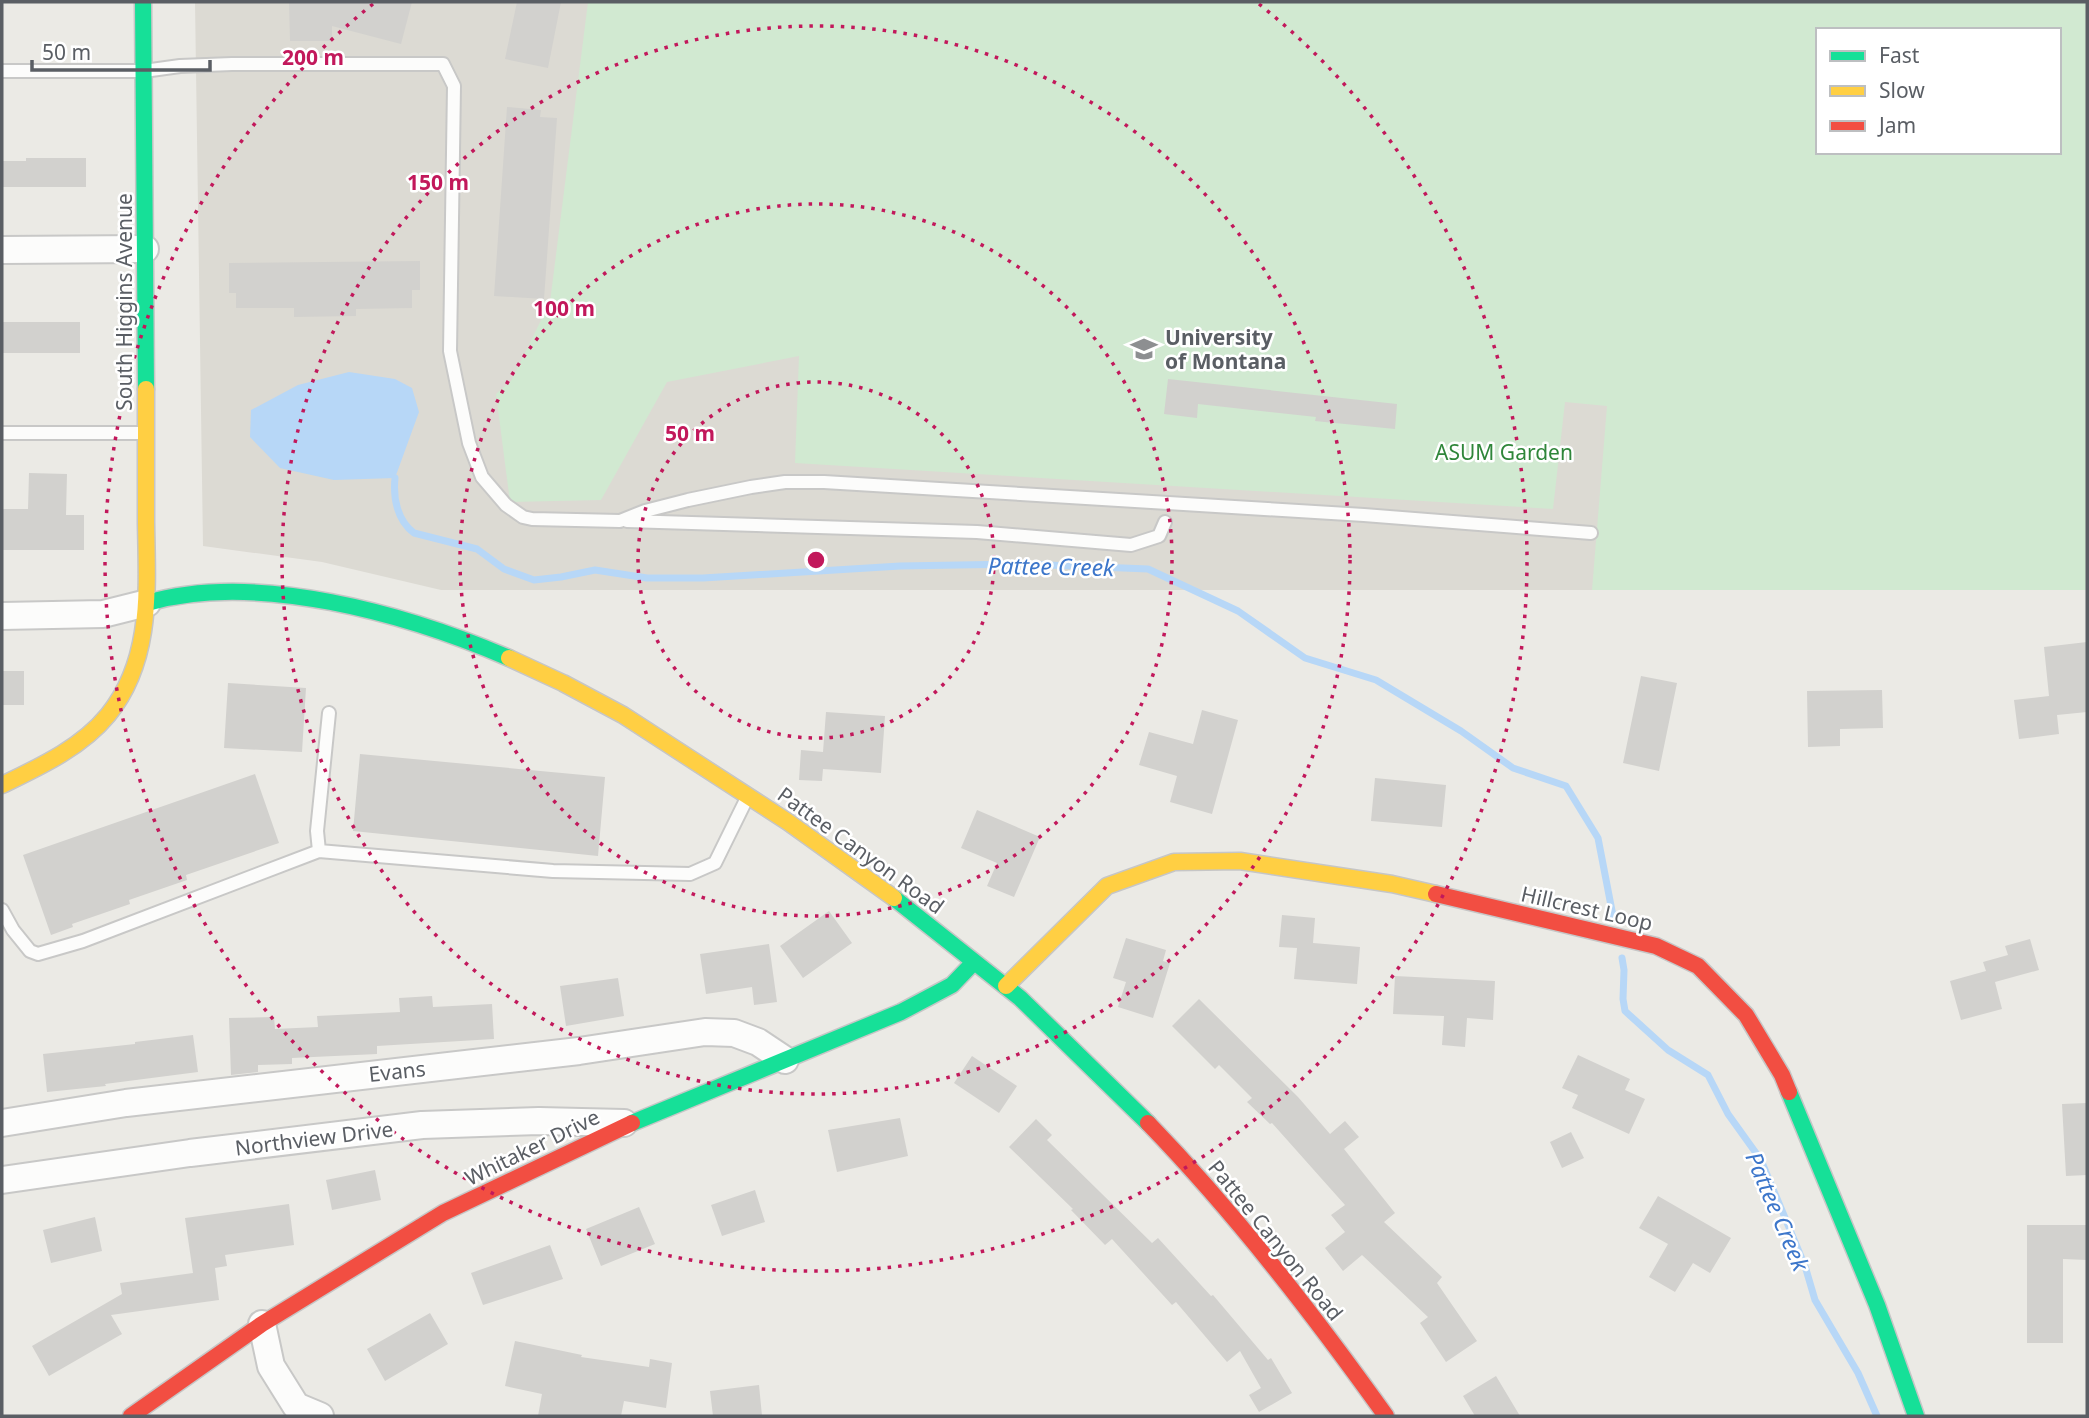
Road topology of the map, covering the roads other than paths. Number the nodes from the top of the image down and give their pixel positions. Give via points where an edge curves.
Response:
1 (143, 2) edge
2 (2, 71) edge
3 (144, 71) junction
4 (145, 249) junction
5 (2, 250) edge
6 (2, 433) edge
7 (146, 433) junction
8 (620, 521) junction
9 (1165, 522) dead end
10 (1591, 533) dead end
11 (147, 603) junction
12 (2, 616) edge
13 (329, 713) dead end
14 (2, 785) edge
15 (748, 795) junction
16 (319, 851) junction
17 (2, 910) edge
18 (974, 962) junction
19 (1006, 986) junction
20 (785, 1060) junction
21 (2, 1123) edge
22 (629, 1124) junction
23 (2, 1180) edge
24 (262, 1324) junction
25 (131, 1416) edge
26 (320, 1416) edge
27 (1386, 1416) edge
28 (1916, 1416) edge

1 - 3 street, South Higgins Avenue
2 - 3 lane
3 - 4 street, South Higgins Avenue
3 - 8 lane via 232,64 443,64 454,86 450,351 469,443 482,477 523,517
4 - 5 street
4 - 7 street, South Higgins Avenue
6 - 7 lane
7 - 11 street, South Higgins Avenue
8 - 9 lane via 976,532 1131,545 1159,537
8 - 10 lane via 751,487 824,481
11 - 12 street via 103,614
11 - 14 street, South Higgins Avenue via 141,646 120,699 68,752
11 - 15 street, Pattee Canyon Road via 184,593 302,598 384,615 478,644 594,699
13 - 16 lane
15 - 16 lane via 715,863 690,874 553,871
15 - 18 street, Pattee Canyon Road via 878,884
16 - 17 lane via 38,954 30,951
18 - 19 street, Pattee Canyon Road
18 - 20 street, Whitaker Drive via 934,996
19 - 27 street, Pattee Canyon Road via 1155,1129 1231,1213
19 - 28 street, Hillcrest Loop via 1107,886 1174,862 1240,862 1392,884 1657,946 1698,966 1746,1015 1782,1075 1877,1305
20 - 21 street, Evans via 734,1033 705,1031 579,1051 126,1103
20 - 22 street, Whitaker Drive
22 - 23 street, Northview Drive via 422,1125
22 - 24 street, Whitaker Drive via 443,1213
24 - 25 street, Whitaker Drive
24 - 26 street via 271,1366 296,1406

